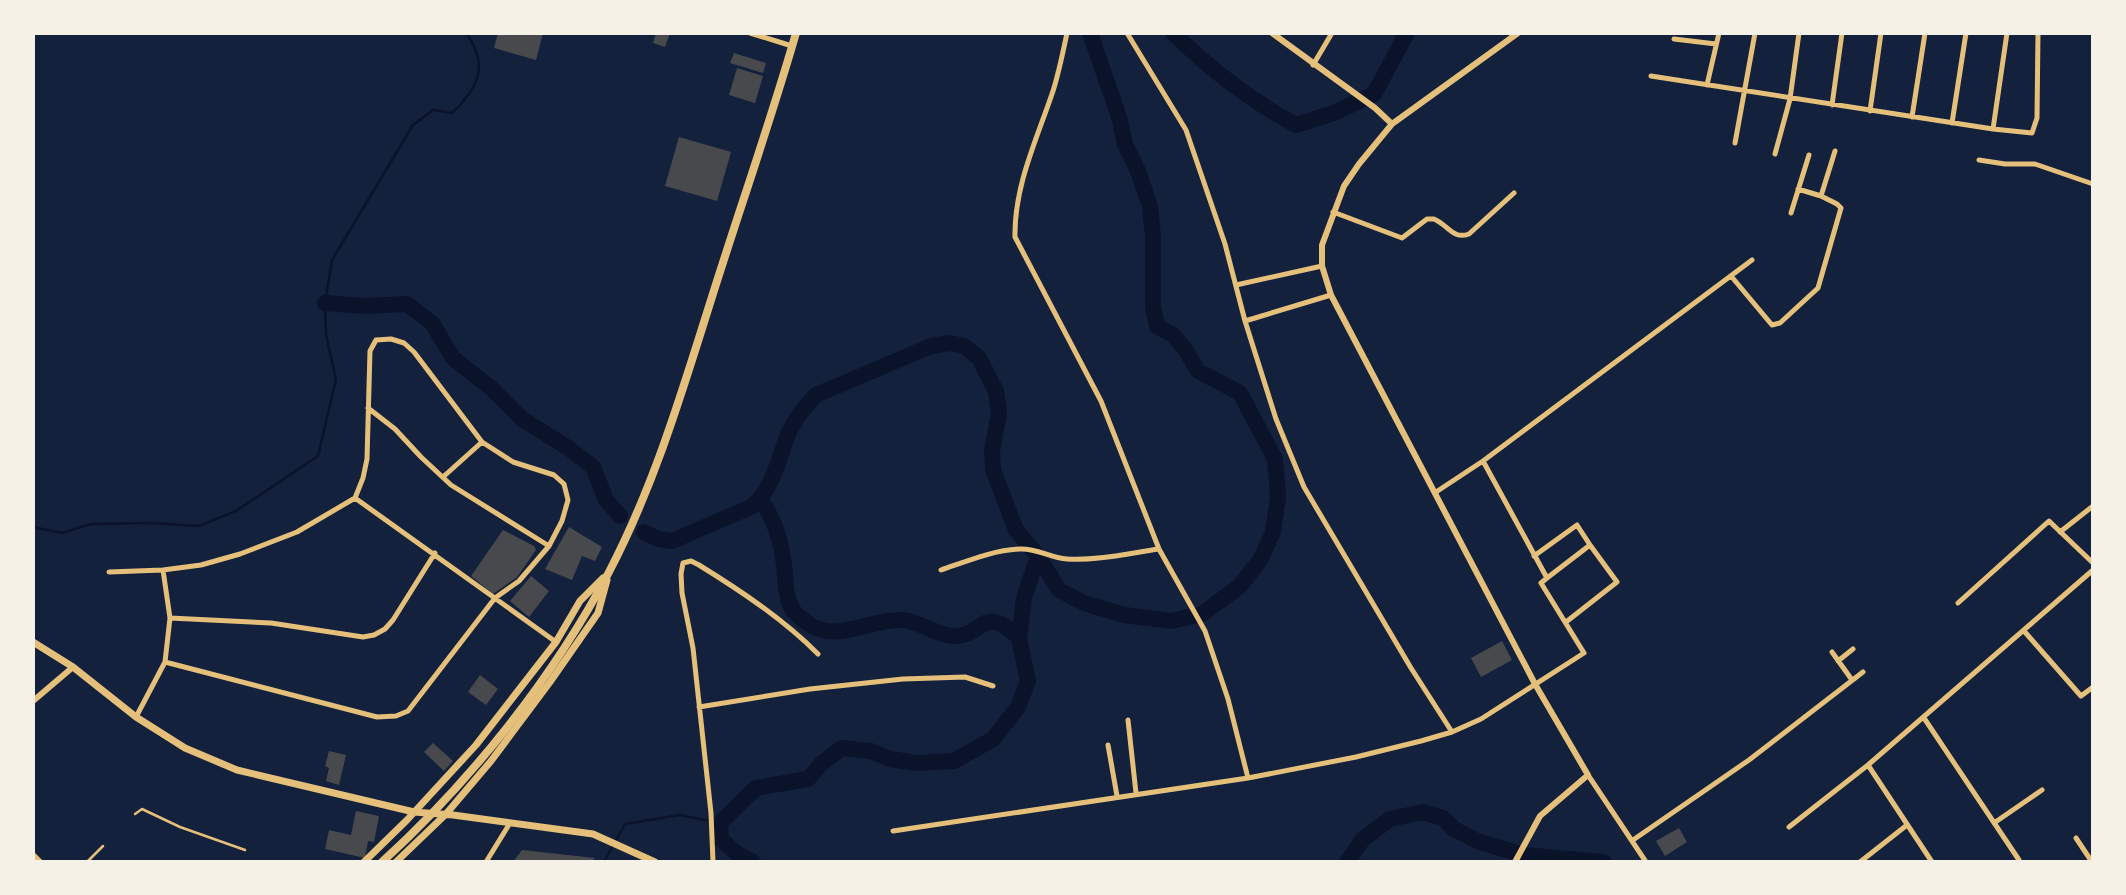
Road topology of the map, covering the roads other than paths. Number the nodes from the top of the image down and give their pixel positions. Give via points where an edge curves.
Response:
1 (750, 33) edge
2 (796, 33) edge
3 (1067, 33) edge
4 (1127, 33) edge
5 (1272, 33) edge
6 (1332, 33) edge
7 (1518, 33) edge
8 (1719, 33) edge
9 (1755, 33) edge
10 (1799, 33) edge
11 (1842, 33) edge
12 (1881, 33) edge
13 (1925, 33) edge
14 (1966, 33) edge
15 (2007, 33) edge
16 (2038, 33) edge
17 (1674, 39) dead end
18 (1716, 44) junction
19 (793, 46) junction
20 (1313, 65) junction
21 (1651, 76) dead end
22 (1707, 85) junction
23 (1745, 90) junction
24 (1790, 99) junction
25 (1832, 105) junction
26 (1870, 111) junction
27 (1912, 117) junction
28 (1952, 123) junction
29 (1392, 124) junction
30 (1993, 130) junction
31 (1735, 143) dead end
32 (1835, 151) dead end
33 (1775, 153) dead end
34 (1809, 155) dead end
35 (1979, 160) dead end
36 (2093, 184) edge
37 (1798, 189) junction
38 (1514, 193) dead end
39 (1821, 196) junction
40 (1333, 212) junction
41 (1791, 213) dead end
42 (1752, 260) dead end
43 (1322, 266) junction
44 (1731, 276) junction
45 (1236, 285) junction
46 (1331, 295) junction
47 (1245, 321) junction
48 (368, 408) junction
49 (482, 442) junction
50 (1483, 461) junction
51 (443, 477) junction
52 (1436, 492) junction
53 (355, 498) junction
54 (2093, 506) edge
55 (2060, 532) junction
56 (1590, 545) junction
57 (549, 546) junction
58 (1159, 549) junction
59 (435, 553) junction
60 (1534, 556) junction
61 (2093, 563) edge
62 (2093, 569) edge
63 (163, 570) junction
64 (940, 570) dead end
65 (109, 572) dead end
66 (609, 572) junction
67 (1547, 578) junction
68 (495, 598) junction
69 (1958, 603) dead end
70 (170, 618) junction
71 (1566, 622) junction
72 (2024, 631) junction
73 (33, 642) edge
74 (556, 642) junction
75 (1853, 649) dead end
76 (1832, 653) dead end
77 (818, 654) dead end
78 (1839, 661) junction
79 (165, 662) junction
80 (73, 667) junction
81 (1863, 672) dead end
82 (1852, 680) junction
83 (1535, 684) junction
84 (993, 687) dead end
85 (2093, 687) edge
86 (33, 701) edge
87 (699, 708) junction
88 (136, 717) junction
89 (1924, 718) junction
90 (1128, 720) dead end
91 (1452, 732) junction
92 (1108, 745) dead end
93 (1868, 765) junction
94 (1588, 775) junction
95 (1248, 778) junction
96 (2042, 790) dead end
97 (1136, 793) junction
98 (1117, 796) junction
99 (414, 812) junction
100 (135, 814) dead end
101 (446, 814) junction
102 (510, 823) junction
103 (1994, 823) junction
104 (1908, 825) junction
105 (1789, 827) dead end
106 (893, 831) dead end
107 (2076, 838) dead end
108 (1633, 840) junction
109 (103, 846) dead end
110 (245, 850) dead end
111 (33, 855) edge
112 (1644, 859) edge
113 (1516, 861) edge
114 (40, 862) edge
115 (87, 862) edge
116 (364, 862) edge
117 (382, 862) edge
118 (396, 862) edge
119 (485, 862) edge
120 (655, 862) edge
121 (713, 862) edge
122 (1860, 862) edge
123 (1932, 862) edge
124 (2017, 862) edge
125 (2092, 862) edge

1 - 19 street
2 - 19 highway
3 - 58 street via 1054,90 1031,149 1015,237 1101,401
4 - 45 street via 1186,130
5 - 20 street
6 - 20 street
7 - 29 street
8 - 18 street
9 - 23 street
10 - 24 street
11 - 25 street
12 - 26 street
13 - 27 street
14 - 28 street
15 - 30 street
16 - 30 street via 2037,118 2032,133
17 - 18 street
18 - 22 street
19 - 66 highway via 673,422
20 - 29 street
21 - 22 street
22 - 23 street
23 - 24 street
23 - 31 street
24 - 25 street
24 - 33 street
25 - 26 street
26 - 27 street
27 - 28 street
28 - 30 street
29 - 40 street via 1344,186
32 - 39 street
34 - 37 street
35 - 36 street via 2035,164
37 - 39 street
37 - 41 street
38 - 40 street via 1461,237 1434,219 1427,219 1402,238
39 - 44 street via 1841,208 1822,279 1780,323 1772,325
40 - 43 street via 1322,245
42 - 44 street
43 - 45 street
43 - 46 street
44 - 50 street
45 - 47 street
46 - 47 street
46 - 52 street
47 - 91 street via 1276,419 1304,487
48 - 49 street via 370,351 376,340 397,340 414,352
48 - 51 street
48 - 53 street via 367,459
49 - 51 street
49 - 57 street via 513,462 554,475 564,484 568,500
50 - 52 street
50 - 60 street
51 - 57 street
52 - 83 street
53 - 59 street
53 - 63 street via 297,532 240,554
54 - 55 street
55 - 61 street
55 - 69 street via 2049,521
56 - 60 street via 1577,525
56 - 67 street
56 - 71 street via 1617,583
57 - 68 street via 519,581
58 - 64 street via 1071,559 1020,549
58 - 95 street via 1205,631
59 - 68 street
59 - 70 street via 393,620 374,635 350,637 271,623
60 - 67 street
62 - 72 street
63 - 65 street
63 - 70 street
66 - 74 main road via 580,601
66 - 101 main road via 598,613
66 - 117 highway via 549,669 489,750
67 - 71 street via 1541,583
68 - 74 street
68 - 79 street via 408,711 396,716 377,717
70 - 79 street
71 - 83 street via 1584,653
72 - 85 street via 2081,696
72 - 89 street
73 - 80 main road
74 - 99 main road via 476,745
75 - 78 street
76 - 78 street
77 - 87 street via 742,591 691,561 683,563 682,593
78 - 82 street
79 - 88 street
80 - 86 street
80 - 88 main road
81 - 82 street
82 - 108 street via 1740,767
83 - 91 street
83 - 94 street
84 - 87 street via 972,678 903,679
87 - 121 street
88 - 99 main road via 185,748 237,771
89 - 93 street
89 - 103 street
90 - 97 street
91 - 95 street
92 - 98 street
93 - 104 street
93 - 105 street
94 - 108 street
94 - 113 street via 1540,816
95 - 97 street
96 - 103 street
97 - 98 street
98 - 106 street
99 - 101 main road
99 - 116 main road
100 - 110 lane via 142,809
101 - 102 main road
101 - 118 main road
102 - 119 street
102 - 120 main road via 580,832
103 - 124 street
104 - 122 street
104 - 123 street
107 - 125 street
108 - 112 street
109 - 115 lane
111 - 114 street

